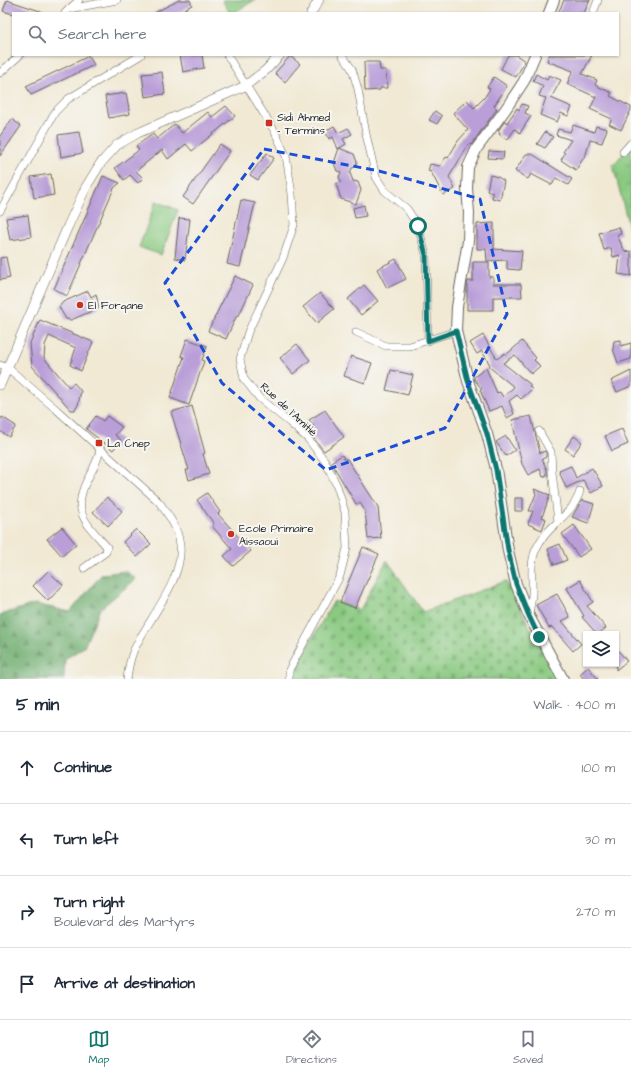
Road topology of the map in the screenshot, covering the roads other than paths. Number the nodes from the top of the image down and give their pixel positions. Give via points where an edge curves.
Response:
1 (79, 0) edge
2 (117, 0) edge
3 (319, 0) edge
4 (554, 0) edge
5 (598, 0) edge
6 (67, 11) edge
7 (311, 12) edge
8 (549, 12) edge
9 (593, 12) edge
10 (19, 56) edge
11 (139, 56) edge
12 (228, 56) edge
13 (279, 56) edge
14 (343, 56) edge
15 (535, 56) edge
16 (0, 73) edge
17 (245, 86) junction
18 (631, 143) edge
19 (623, 152) dead end
20 (0, 212) edge
21 (456, 331) junction
22 (356, 332) dead end
23 (428, 341) junction
24 (4, 367) edge
25 (0, 385) edge
26 (539, 431) dead end
27 (100, 449) junction
28 (580, 492) dead end
29 (558, 521) junction
30 (84, 568) dead end
31 (529, 616) junction
32 (127, 679) edge
33 (289, 679) edge
34 (563, 679) edge

1 - 6 street
2 - 6 street
3 - 7 street
4 - 8 main road
5 - 9 street
10 - 16 street
11 - 20 street via 68,99 55,112
12 - 17 street, Rue de l'Amitié
13 - 17 street
14 - 23 street via 352,69 358,90 376,177 385,190 407,209 418,226 426,255
15 - 21 main road via 524,80 477,148 468,167 468,241 457,307
17 - 24 street via 138,133 117,145 100,164 86,187
17 - 33 street, Rue de l'Amitié via 274,130 286,156 294,225 283,258 248,332 240,359 244,379 260,399 308,439 325,461 337,486 345,512 347,548 340,576 289,670
18 - 19 street
21 - 23 street
21 - 31 main road via 468,381 487,434 496,470 508,550 516,584
22 - 23 street via 386,346 410,346
24 - 25 street
24 - 27 street
26 - 29 street via 551,452
27 - 30 street via 98,460 79,502 87,524 107,547 106,552
27 - 32 street via 159,502 172,520 179,539 180,562 132,653
28 - 29 street via 573,507
29 - 31 street via 544,536 533,556
31 - 34 main road

